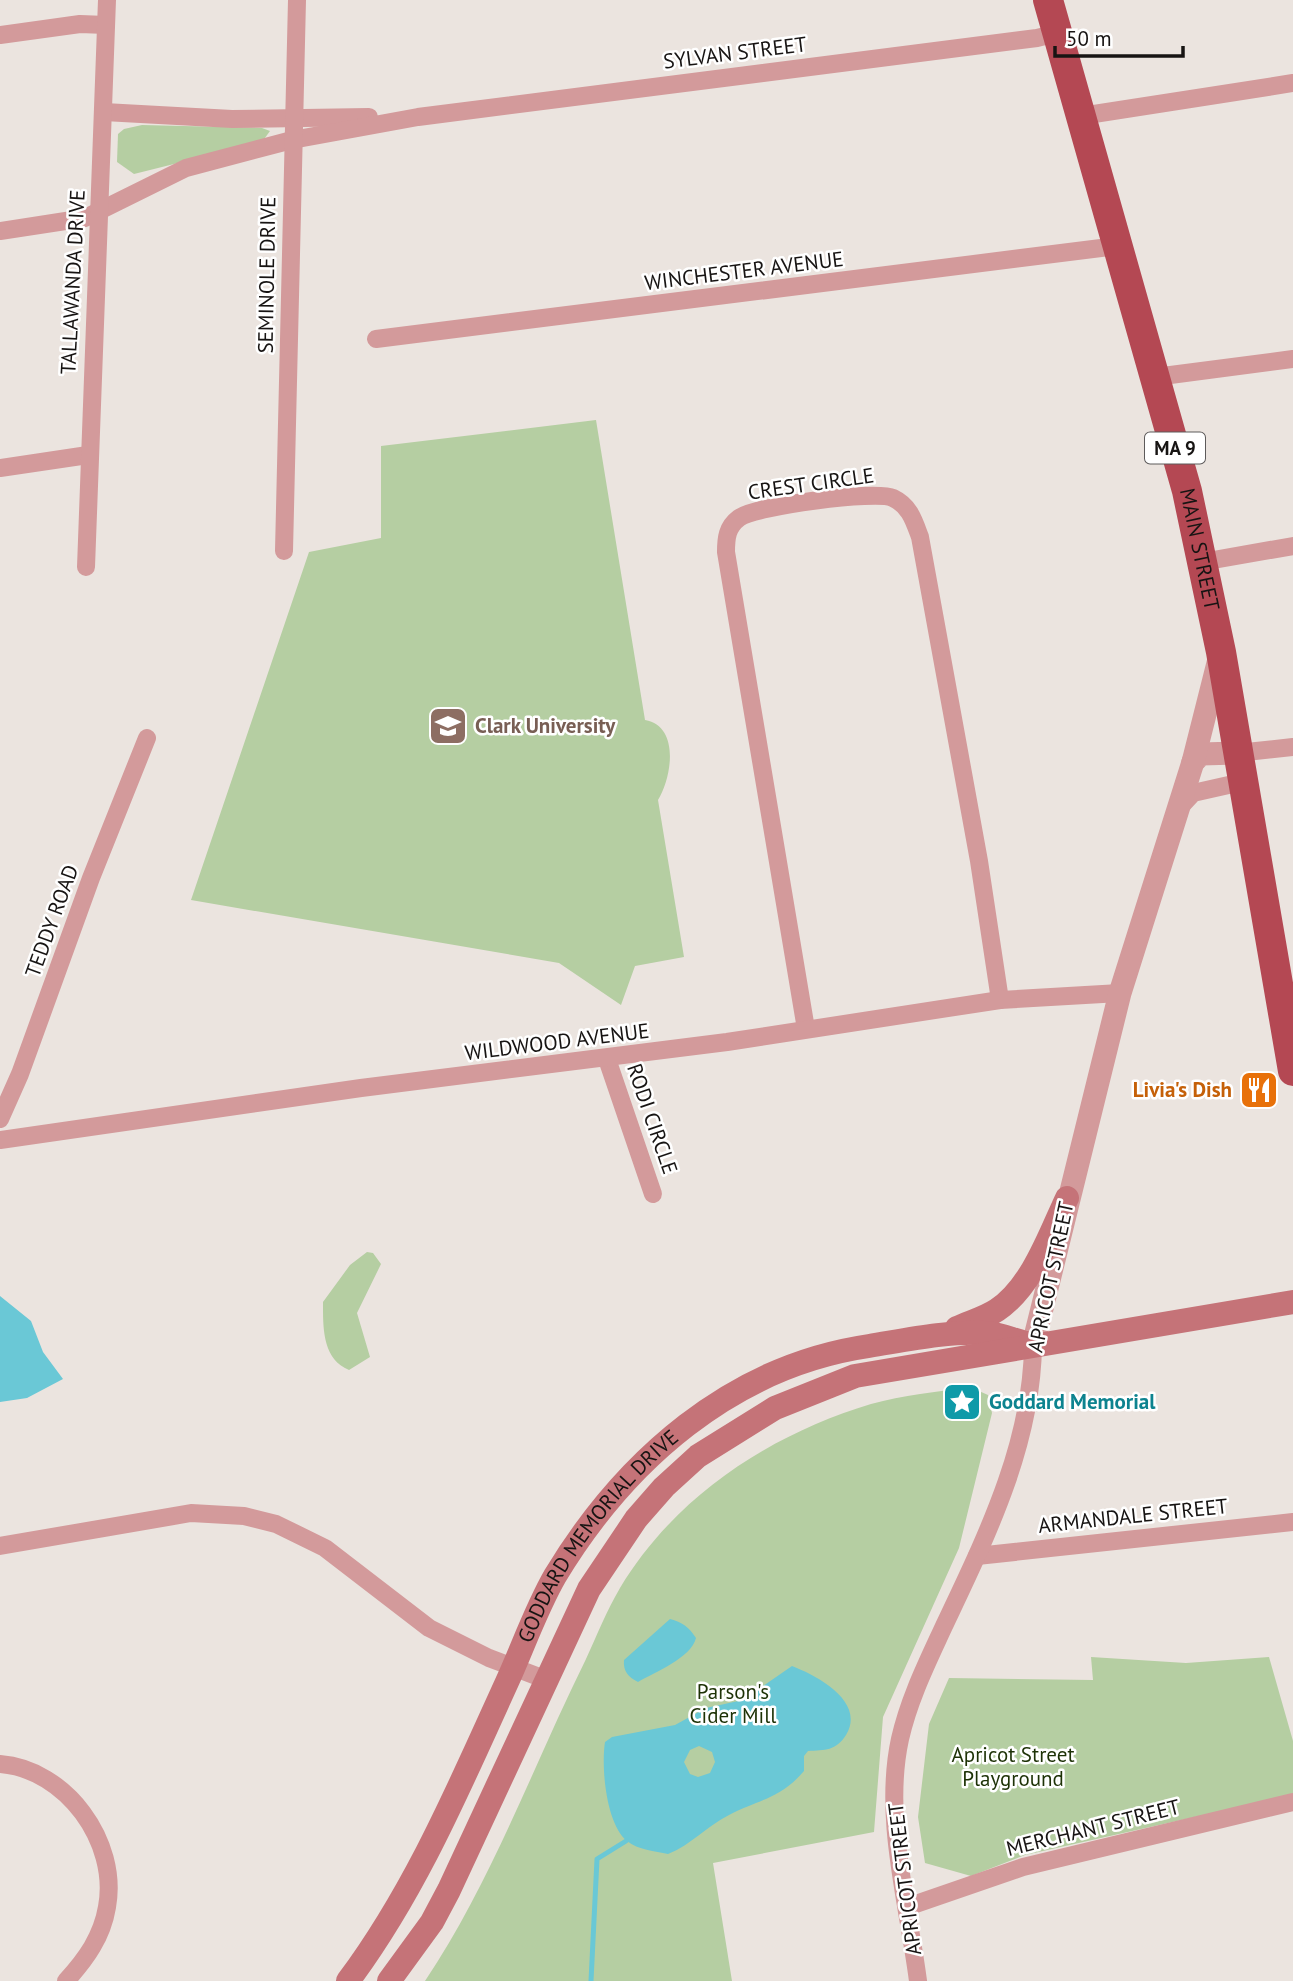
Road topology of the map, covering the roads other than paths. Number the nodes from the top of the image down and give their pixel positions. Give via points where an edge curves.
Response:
1 (107, 0) edge
2 (297, 0) edge
3 (1048, 0) edge
4 (106, 25) junction
5 (1057, 33) junction
6 (0, 35) edge
7 (1293, 83) edge
8 (104, 112) junction
9 (1081, 116) junction
10 (418, 117) junction
11 (294, 118) junction
12 (292, 140) junction
13 (100, 211) junction
14 (0, 231) edge
15 (1117, 246) junction
16 (376, 339) dead end
17 (1293, 359) edge
18 (1155, 377) junction
19 (88, 455) junction
20 (0, 468) edge
21 (1293, 547) edge
22 (284, 551) dead end
23 (1202, 562) junction
24 (86, 567) dead end
25 (1221, 652) junction
26 (147, 738) dead end
27 (1293, 747) edge
28 (1237, 753) junction
29 (1193, 762) junction
30 (1242, 782) junction
31 (1177, 810) junction
32 (1120, 993) junction
33 (1000, 1000) junction
34 (806, 1029) junction
35 (607, 1059) junction
36 (1293, 1069) edge
37 (0, 1119) edge
38 (0, 1140) edge
39 (653, 1194) dead end
40 (1067, 1198) junction
41 (1293, 1302) edge
42 (937, 1337) junction
43 (1033, 1345) junction
44 (1293, 1522) edge
45 (0, 1546) edge
46 (977, 1556) junction
47 (513, 1667) junction
48 (547, 1680) junction
49 (0, 1763) edge
50 (1293, 1801) edge
51 (907, 1907) junction
52 (66, 1981) edge
53 (348, 1981) edge
54 (389, 1981) edge
55 (918, 1981) edge

1 - 4 street, TALLAWANDA DRIVE
2 - 11 street, SEMINOLE DRIVE
3 - 5 highway, MAIN STREET / MA 9
4 - 6 street
4 - 8 street, TALLAWANDA DRIVE
5 - 9 highway, MAIN STREET / MA 9
5 - 10 street, SYLVAN STREET
7 - 9 street
8 - 11 street, SYLVAN STREET
8 - 13 street, TALLAWANDA DRIVE
9 - 15 highway, MAIN STREET / MA 9
10 - 11 street, SYLVAN STREET
10 - 12 street, SYLVAN STREET
11 - 12 street, SEMINOLE DRIVE
12 - 13 street, SYLVAN STREET via 186,168
12 - 22 street, SEMINOLE DRIVE
13 - 14 street, SYLVAN STREET via 85,218
13 - 19 street, TALLAWANDA DRIVE
15 - 16 street, WINCHESTER AVENUE
15 - 18 highway, MAIN STREET / MA 9
17 - 18 street
18 - 23 highway, MAIN STREET / MA 9
19 - 20 street
19 - 24 street, TALLAWANDA DRIVE
21 - 23 street
23 - 25 highway, MAIN STREET / MA 9
25 - 28 highway, MAIN STREET / MA 9
25 - 29 street, APRICOT STREET
26 - 37 street, TEDDY ROAD
27 - 28 street
28 - 29 street via 1201,754
28 - 30 highway, MAIN STREET / MA 9
29 - 31 street, APRICOT STREET
30 - 31 street via 1192,793
30 - 36 highway, MAIN STREET / MA 9
31 - 32 street, APRICOT STREET
32 - 33 street, WILDWOOD AVENUE
32 - 40 street, APRICOT STREET
33 - 34 street, WILDWOOD AVENUE
33 - 34 street, CREST CIRCLE via 914,519 902,504 878,494 758,510 734,523 726,536 726,552
34 - 35 street, WILDWOOD AVENUE
35 - 38 street, WILDWOOD AVENUE via 361,1088
35 - 39 street, RODI CIRCLE
40 - 42 main road via 1033,1266 1009,1300 988,1315
40 - 43 street, APRICOT STREET
41 - 43 main road, GODDARD MEMORIAL DRIVE
42 - 43 main road, GODDARD MEMORIAL DRIVE via 986,1333
42 - 47 main road, GODDARD MEMORIAL DRIVE via 808,1359 730,1394 672,1436 619,1486 596,1515 555,1578
43 - 46 street, APRICOT STREET via 1032,1379 1016,1452
43 - 48 main road, GODDARD MEMORIAL DRIVE via 855,1376 775,1408 718,1443 664,1487 636,1519 589,1589
44 - 46 street, ARMANDALE STREET
45 - 47 street via 191,1513 244,1516 276,1524 325,1548 429,1628
46 - 51 street, APRICOT STREET via 912,1695 899,1741 894,1802
47 - 48 street
47 - 53 main road, GODDARD MEMORIAL DRIVE via 429,1851
48 - 54 main road, GODDARD MEMORIAL DRIVE via 449,1890
49 - 52 street via 28,1770 62,1790 87,1821 103,1854 109,1888 104,1921 89,1956
50 - 51 street, MERCHANT STREET via 1023,1867
51 - 55 street, APRICOT STREET

